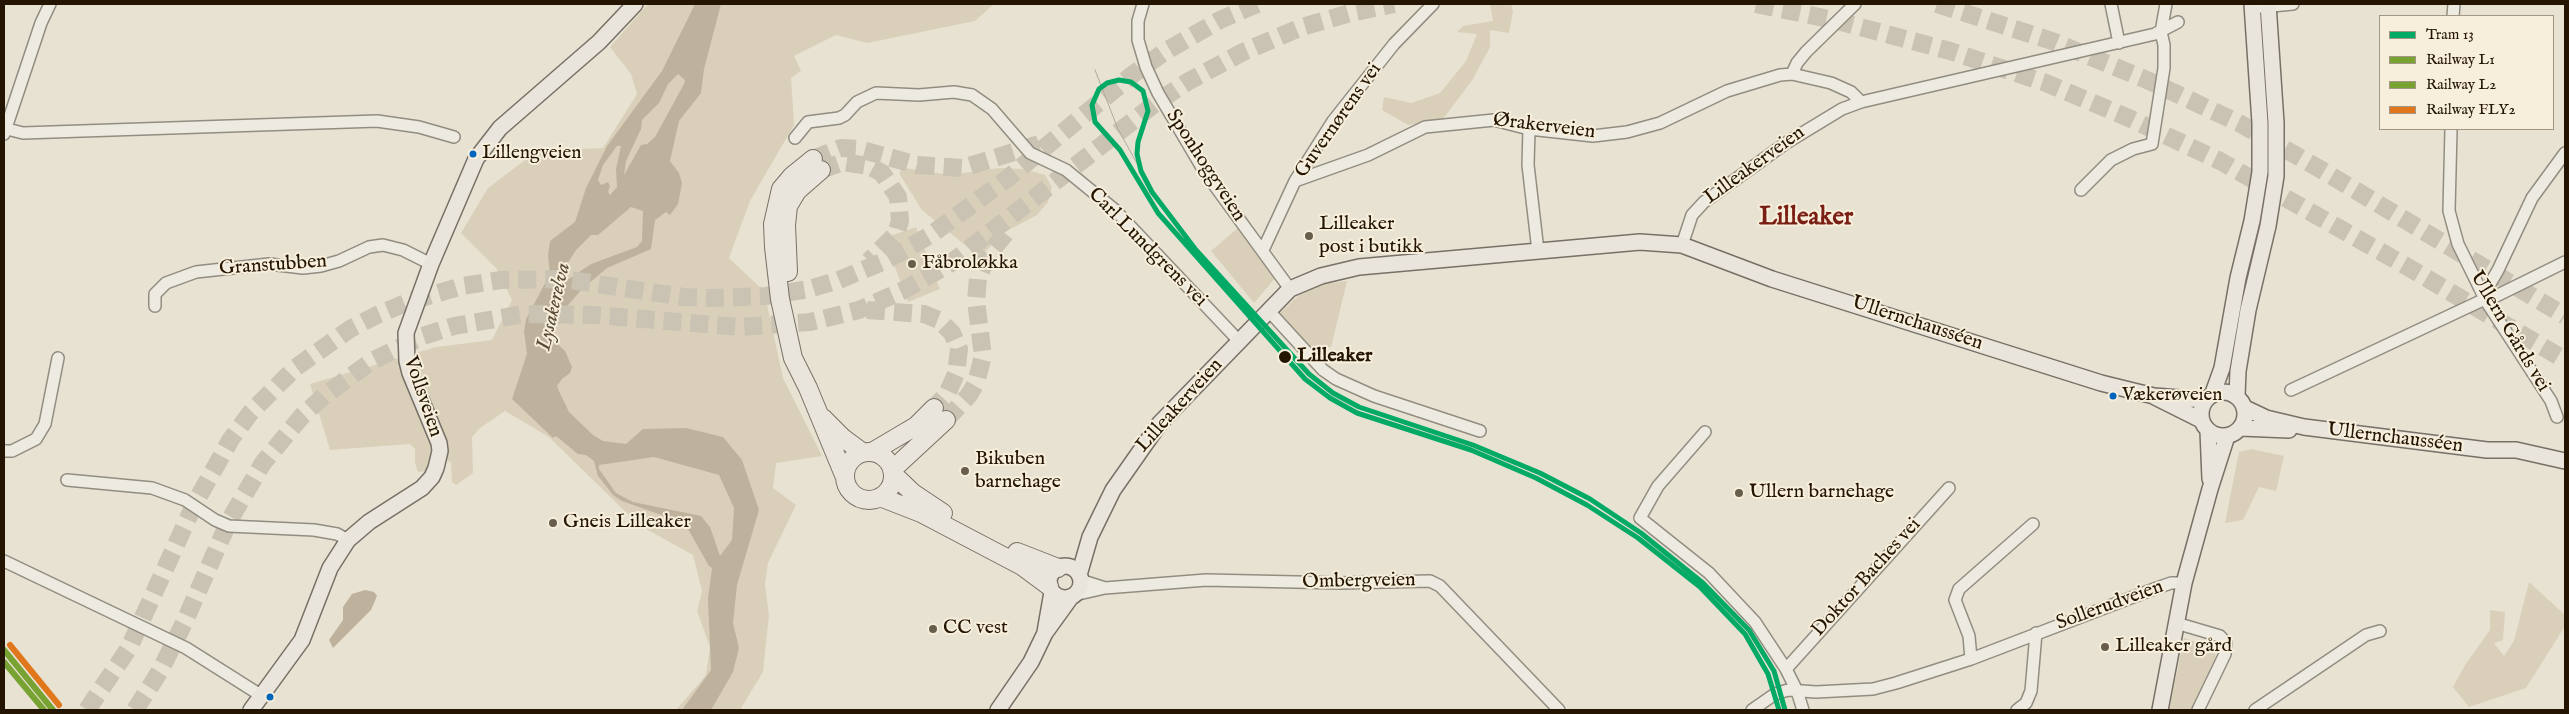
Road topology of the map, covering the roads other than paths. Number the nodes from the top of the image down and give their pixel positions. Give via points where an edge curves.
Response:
1 (50, 4) edge
2 (635, 4) edge
3 (1143, 4) edge
4 (1434, 4) edge
5 (1855, 4) edge
6 (2111, 4) edge
7 (2166, 4) edge
8 (2293, 4) edge
9 (2268, 5) edge
10 (2252, 6) edge
11 (2178, 22) dead end
12 (2161, 32) junction
13 (2119, 43) junction
14 (1792, 74) junction
15 (1861, 102) junction
16 (1529, 129) junction
17 (2451, 130) edge
18 (6, 132) edge
19 (454, 136) dead end
20 (795, 138) dead end
21 (2565, 153) edge
22 (817, 164) tunnel mouth
23 (1295, 182) junction
24 (2081, 190) dead end
25 (1682, 245) junction
26 (1262, 250) junction
27 (1538, 251) junction
28 (2565, 262) edge
29 (431, 264) junction
30 (1290, 289) junction
31 (2485, 298) junction
32 (155, 306) dead end
33 (1268, 310) junction
34 (1239, 341) junction
35 (58, 358) dead end
36 (2291, 390) dead end
37 (2154, 396) junction
38 (2209, 397) junction
39 (2241, 402) junction
40 (2557, 417) dead end
41 (2204, 425) junction
42 (2304, 427) junction
43 (2241, 428) junction
44 (1480, 431) dead end
45 (1705, 432) dead end
46 (2227, 436) junction
47 (854, 450) junction
48 (4, 451) edge
49 (2564, 461) edge
50 (892, 472) junction
51 (844, 475) junction
52 (67, 480) dead end
53 (1949, 488) dead end
54 (2210, 488) junction
55 (880, 497) junction
56 (2033, 524) dead end
57 (1090, 537) junction
58 (348, 540) junction
59 (4, 562) edge
60 (1062, 567) junction
61 (1079, 578) junction
62 (2184, 583) junction
63 (1106, 588) junction
64 (1051, 589) junction
65 (1072, 596) junction
66 (2176, 623) junction
67 (2380, 631) dead end
68 (1045, 633) junction
69 (2036, 633) junction
70 (1971, 659) junction
71 (1786, 668) junction
72 (1797, 691) junction
73 (262, 696) junction
74 (251, 710) edge
75 (998, 710) edge
76 (1559, 710) edge
77 (1752, 710) edge
78 (1803, 710) edge
79 (2017, 710) edge
80 (2160, 710) edge
81 (2198, 710) edge
82 (2255, 710) edge

1 - 18 street
2 - 29 main road, Vollsveien via 612,30 510,119 482,149 467,176
3 - 26 street, Sponhoggveien via 1138,21 1138,40 1158,93 1195,157
4 - 23 street, Guvernørens vei via 1371,72 1333,121
5 - 14 street via 1806,52
6 - 13 street
7 - 12 street
8 - 9 street
9 - 10 street
9 - 39 main road via 2276,176 2237,378
10 - 38 main road via 2260,172 2222,368
11 - 12 street, Lilleakerveien
12 - 13 street, Lilleakerveien
12 - 24 street via 2165,54 2152,144 2111,160
13 - 15 street, Lilleakerveien
14 - 15 street, Ørakerveien via 1844,88
14 - 16 street, Ørakerveien via 1769,77 1727,91 1639,130 1593,136
15 - 25 street, Lilleakerveien via 1811,126 1704,202 1692,215
16 - 23 street, Ørakerveien via 1494,120 1425,128 1368,155
16 - 27 street via 1528,165
17 - 31 street, Ullern Gårds vei via 2449,211 2458,244
18 - 19 street via 377,122 419,127
20 - 34 street, Carl Lundgrens vei via 808,122 839,118 857,102 876,93 919,95 954,92 972,95 992,109 1030,154 1066,170 1115,210
21 - 31 street via 2532,198
22 - 47 highway via 788,206 789,282 808,388 821,416
23 - 26 street, Guvernørens vei
25 - 27 main road, Lilleakerveien via 1653,242
25 - 37 main road, Ullernchausséen via 1772,278 2102,383
26 - 30 street, Sponhoggveien
27 - 30 main road, Lilleakerveien via 1367,266 1321,276
28 - 31 street
29 - 32 street, Granstubben via 403,250 383,245 368,247 321,266 303,268 269,264 196,272 166,283 155,294
29 - 58 main road, Vollsveien via 408,324 406,345 410,373 436,433 440,451 436,468 422,488 369,522
30 - 33 main road, Lilleakerveien
31 - 36 street
31 - 40 street, Ullern Gårds vei via 2548,396
33 - 34 main road, Lilleakerveien
33 - 44 street via 1323,370 1336,379 1374,396
34 - 57 main road, Lilleakerveien via 1149,437 1113,490
35 - 48 street via 45,424 36,438 12,451
37 - 38 main road, Ullernchausséen
37 - 41 main road, Ullernchausséen
38 - 39 main road via 2226,391
38 - 41 main road via 2200,409
39 - 42 main road, Ullernchausséen via 2266,418
39 - 43 main road via 2245,415
41 - 46 main road via 2217,436
41 - 54 main road
42 - 43 main road, Ullernchausséen via 2280,431
42 - 49 main road, Ullernchausséen via 2487,450 2537,463
43 - 46 main road
45 - 71 street via 1658,486 1640,518 1709,573 1755,622
46 - 54 main road
47 - 50 highway via 887,460
47 - 50 highway via 908,431 940,414
47 - 51 highway
47 - 51 highway
50 - 55 highway via 890,488
50 - 60 highway via 913,493 942,513 1026,557
51 - 55 highway via 846,484 856,497 870,500
52 - 58 street via 152,488 185,500 229,526 314,530 337,534
53 - 71 street, Doktor Baches vei
54 - 62 main road
55 - 64 highway via 921,513 1022,566
56 - 70 street via 1958,589 1955,600 1969,636
57 - 60 main road, Lilleakerveien
57 - 61 main road, Lilleakerveien
58 - 73 main road, Vollsveien via 330,568 302,640
59 - 73 street via 186,648
60 - 61 main road via 1073,569
60 - 64 main road via 1052,573
61 - 63 street, Ombergveien
61 - 65 main road via 1079,588
62 - 66 main road
62 - 69 street, Sollerudveien via 2171,583
63 - 65 street, Ombergveien
63 - 76 street, Ombergveien via 1206,580 1340,584 1430,581 1440,586
64 - 65 main road via 1061,597
64 - 68 main road
65 - 68 main road
66 - 80 main road
66 - 81 street via 2220,636 2226,644 2225,654
67 - 82 street via 2366,635
68 - 75 main road via 1031,662
69 - 70 street, Sollerudveien
69 - 79 street, Sollerudveien via 2031,691 2026,703
70 - 72 street, Sollerudveien via 1873,689
71 - 72 street
72 - 77 street, Sollerudveien via 1775,694
72 - 78 street
73 - 74 main road, Vollsveien

